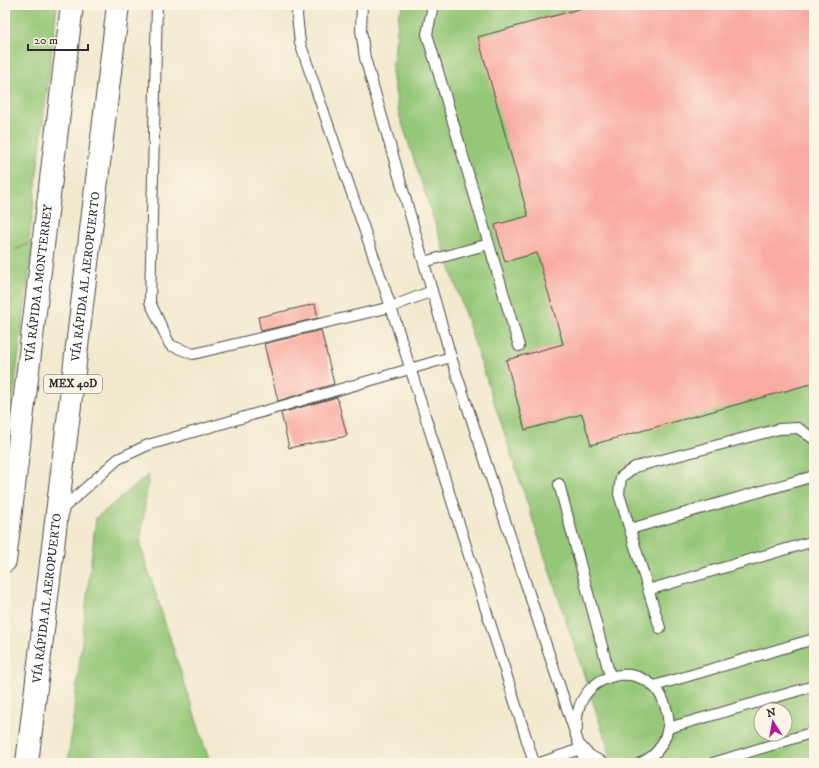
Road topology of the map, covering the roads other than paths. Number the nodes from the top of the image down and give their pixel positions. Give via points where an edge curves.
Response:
1 (72, 5) edge
2 (118, 5) edge
3 (157, 5) edge
4 (298, 5) edge
5 (362, 5) edge
6 (433, 5) edge
7 (489, 244) junction
8 (424, 262) junction
9 (432, 291) junction
10 (391, 307) junction
11 (519, 346) dead end
12 (450, 357) junction
13 (410, 369) junction
14 (814, 438) edge
15 (814, 476) edge
16 (559, 484) dead end
17 (57, 514) junction
18 (630, 529) junction
19 (814, 541) edge
20 (5, 561) edge
21 (648, 590) junction
22 (660, 628) dead end
23 (814, 639) edge
24 (610, 676) junction
25 (654, 686) junction
26 (814, 686) edge
27 (668, 728) junction
28 (814, 732) edge
29 (579, 745) junction
30 (27, 763) edge
31 (534, 763) edge
32 (540, 763) edge
33 (585, 763) edge
34 (605, 763) edge
35 (640, 763) edge
36 (713, 763) edge

1 - 20 highway, VÍA RÁPIDA A MONTERREY / MEX 40D
2 - 17 highway, VÍA RÁPIDA AL AEROPUERTO / MEX 40D
3 - 10 lane via 150,302 170,345 193,354
4 - 10 lane via 300,43
5 - 8 lane via 361,30 365,58
6 - 7 lane via 427,34
7 - 8 lane
7 - 11 lane
8 - 9 lane
9 - 10 lane
9 - 12 lane
10 - 13 lane
12 - 13 lane
12 - 29 lane
13 - 17 lane via 148,445 118,459
13 - 31 lane
14 - 18 lane via 798,428 779,429 635,467 621,477 619,494
15 - 18 lane
16 - 24 lane
17 - 30 highway, VÍA RÁPIDA AL AEROPUERTO / MEX 40D
18 - 21 lane
19 - 21 lane
21 - 22 lane
23 - 25 lane
24 - 25 lane via 625,674 641,678
24 - 29 lane via 595,683 584,694 578,708 576,724
25 - 27 lane via 664,699
26 - 27 lane
27 - 35 lane via 663,742 654,754
28 - 36 lane
29 - 32 lane
29 - 33 lane
29 - 34 lane via 584,751

